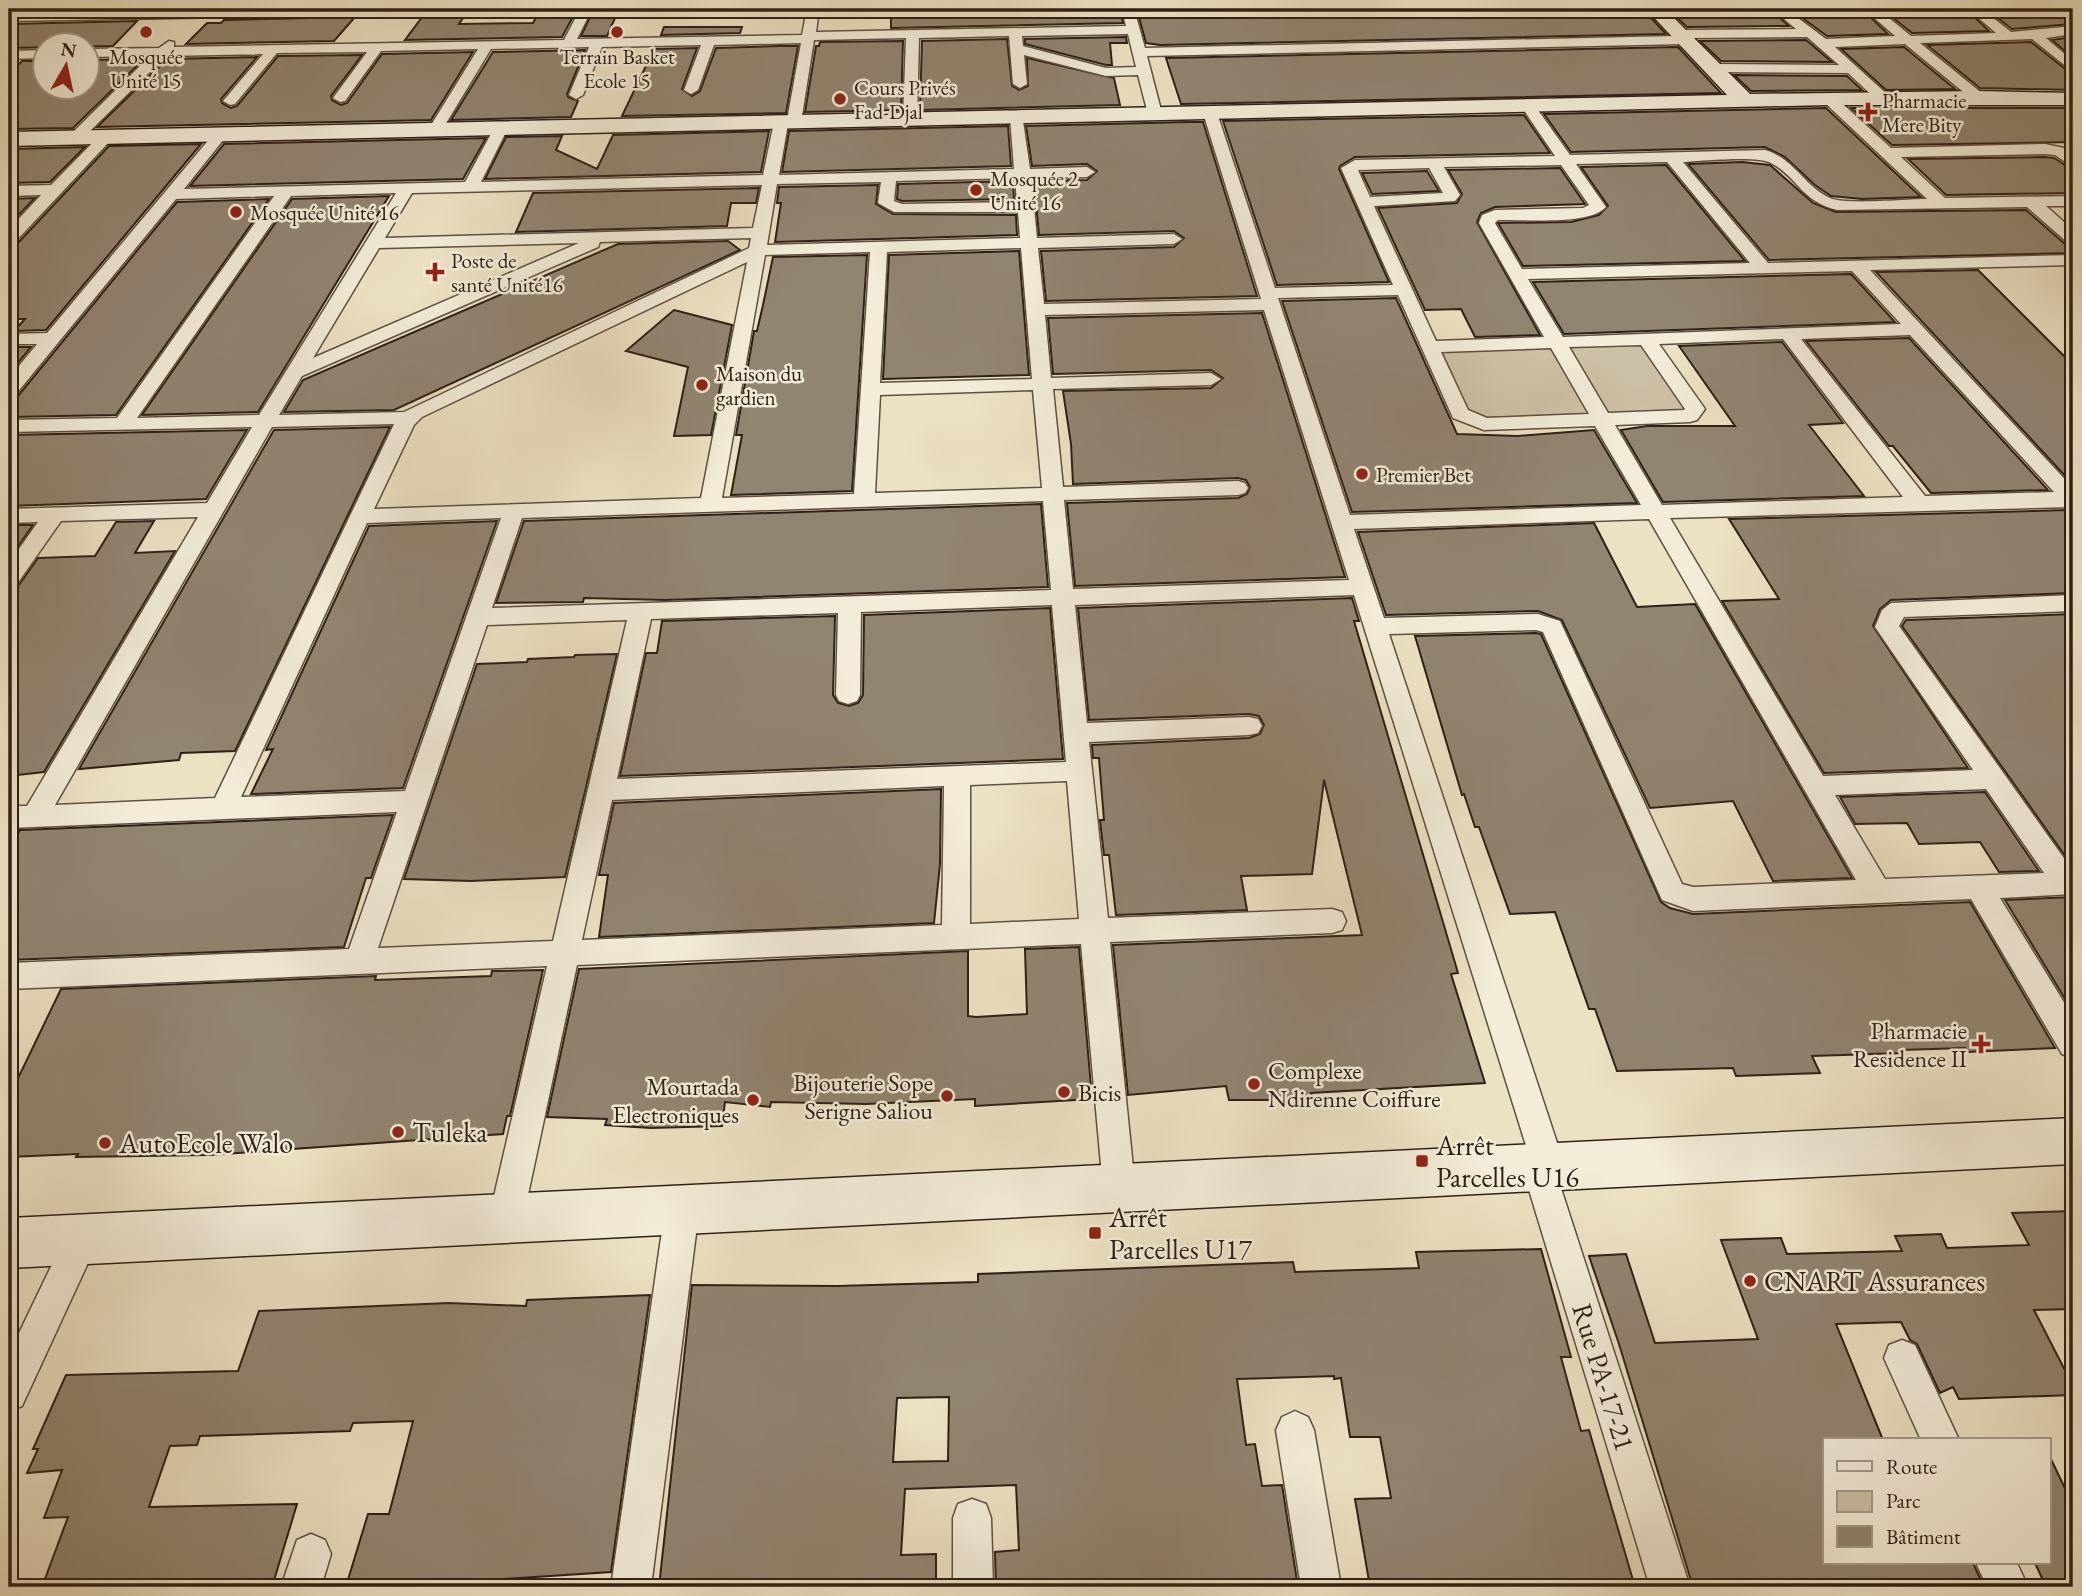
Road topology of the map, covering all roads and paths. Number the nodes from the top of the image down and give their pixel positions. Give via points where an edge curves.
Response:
1 (363, 9) edge
2 (443, 9) edge
3 (586, 9) edge
4 (813, 9) edge
5 (1128, 9) edge
6 (1655, 9) edge
7 (1778, 9) edge
8 (1870, 9) edge
9 (1974, 9) edge
10 (202, 11) edge
11 (125, 15) junction
12 (9, 17) edge
13 (1133, 30) junction
14 (2073, 30) edge
15 (1015, 32) junction
16 (1810, 33) junction
17 (913, 34) junction
18 (2035, 34) junction
19 (102, 36) edge
20 (2008, 36) junction
21 (1683, 37) junction
22 (808, 38) junction
23 (1907, 39) junction
24 (709, 41) junction
25 (597, 43) junction
26 (1823, 43) junction
27 (102, 44) edge
28 (569, 44) junction
29 (487, 45) junction
30 (377, 47) junction
31 (335, 48) junction
32 (274, 49) junction
33 (1017, 49) junction
34 (162, 51) junction
35 (1139, 52) junction
36 (32, 54) edge
37 (9, 55) edge
38 (1713, 68) junction
39 (2073, 68) edge
40 (1852, 69) junction
41 (1144, 71) junction
42 (1020, 84) dead end
43 (691, 90) dead end
44 (576, 95) dead end
45 (1978, 97) junction
46 (340, 98) dead end
47 (1829, 99) junction
48 (1884, 99) junction
49 (2073, 99) edge
50 (230, 101) dead end
51 (1745, 101) junction
52 (1528, 106) junction
53 (1210, 113) junction
54 (1155, 114) junction
55 (1017, 117) junction
56 (910, 119) junction
57 (788, 122) junction
58 (500, 128) junction
59 (435, 130) junction
60 (221, 134) junction
61 (76, 137) junction
62 (106, 137) junction
63 (9, 139) edge
64 (1886, 153) junction
65 (1671, 157) junction
66 (1566, 159) junction
67 (2073, 162) edge
68 (1434, 163) junction
69 (1087, 172) dead end
70 (1023, 174) junction
71 (889, 177) junction
72 (771, 180) junction
73 (470, 187) junction
74 (407, 188) junction
75 (55, 190) junction
76 (9, 191) edge
77 (286, 191) junction
78 (172, 194) junction
79 (2073, 201) edge
80 (1364, 202) junction
81 (2031, 202) junction
82 (1942, 204) junction
83 (1026, 206) junction
84 (9, 238) edge
85 (603, 238) junction
86 (2073, 238) edge
87 (1174, 239) dead end
88 (759, 242) junction
89 (375, 243) junction
90 (1029, 243) junction
91 (879, 247) junction
92 (2073, 260) edge
93 (1856, 265) junction
94 (1763, 268) junction
95 (1516, 274) junction
96 (1404, 290) junction
97 (1270, 299) junction
98 (1036, 310) junction
99 (1915, 329) junction
100 (1788, 334) junction
101 (52, 338) junction
102 (9, 339) edge
103 (1646, 339) junction
104 (1555, 342) junction
105 (1430, 346) junction
106 (296, 372) junction
107 (1211, 379) dead end
108 (1043, 384) junction
109 (871, 389) junction
110 (9, 390) edge
111 (410, 418) junction
112 (1603, 419) junction
113 (266, 420) junction
114 (123, 423) junction
115 (9, 426) edge
116 (1238, 488) dead end
117 (1053, 494) junction
118 (2072, 499) edge
119 (864, 500) junction
120 (1919, 503) junction
121 (710, 505) junction
122 (213, 510) junction
123 (514, 511) junction
124 (1657, 512) junction
125 (54, 515) junction
126 (9, 516) edge
127 (360, 516) junction
128 (1342, 522) junction
129 (9, 579) edge
130 (1362, 587) junction
131 (1063, 597) junction
132 (2073, 603) edge
133 (850, 604) junction
134 (640, 611) junction
135 (478, 617) junction
136 (1375, 626) junction
137 (848, 695) dead end
138 (1249, 726) dead end
139 (1076, 733) junction
140 (1079, 771) junction
141 (957, 776) junction
142 (1993, 779) junction
143 (1816, 786) junction
144 (601, 790) junction
145 (415, 801) junction
146 (223, 809) junction
147 (22, 817) edge
148 (2070, 883) edge
149 (1979, 887) junction
150 (1877, 891) junction
151 (1332, 921) dead end
152 (1095, 931) junction
153 (956, 937) junction
154 (564, 954) junction
155 (359, 962) junction
156 (10, 978) edge
157 (2073, 1044) edge
158 (2073, 1141) edge
159 (1543, 1167) junction
160 (1119, 1188) junction
161 (682, 1210) junction
162 (506, 1219) junction
163 (82, 1239) junction
164 (9, 1243) edge
165 (1902, 1358) dead end
166 (9, 1393) edge
167 (1295, 1430) dead end
168 (1939, 1438) edge
169 (972, 1518) dead end
170 (1996, 1564) edge
171 (631, 1587) edge
172 (973, 1587) edge
173 (1321, 1587) edge
174 (1670, 1587) edge
175 (2008, 1587) edge

1 - 2 street
1 - 10 street
1 - 31 street
3 - 28 street
4 - 22 street
5 - 13 street
6 - 21 street
7 - 16 street
8 - 23 street
9 - 20 street
10 - 11 street
10 - 34 street
11 - 12 street
11 - 19 street
13 - 15 street
13 - 35 street
14 - 18 street
15 - 17 street via 938,28
15 - 33 street
16 - 21 street
16 - 26 street
17 - 22 street
17 - 56 street
18 - 20 street
18 - 39 street
20 - 23 street
21 - 35 street
21 - 38 street
22 - 24 street
22 - 57 street
23 - 26 street
23 - 45 street
24 - 25 street
24 - 43 street
25 - 28 street
25 - 44 street
26 - 40 street
27 - 34 street
28 - 29 street
29 - 30 street
29 - 59 street
30 - 31 street
30 - 46 street
31 - 32 street
32 - 34 street
32 - 50 street
33 - 41 street via 1106,72
33 - 42 street
34 - 61 street
35 - 41 street
36 - 37 street
38 - 40 street
38 - 51 street
40 - 48 street
41 - 54 street
45 - 48 street
45 - 49 street
47 - 48 street
47 - 51 street
47 - 64 street
51 - 52 street
52 - 53 street
52 - 66 street
53 - 54 street
53 - 97 street
54 - 55 street
55 - 56 street
55 - 70 street
56 - 57 street
57 - 58 street
57 - 72 street
58 - 59 street
58 - 73 street
59 - 60 street
60 - 62 street
60 - 78 street
61 - 62 street
61 - 63 street
62 - 75 street
64 - 67 street via 2045,149 2059,151
64 - 82 street
65 - 66 street
65 - 82 street via 1772,156 1827,204
65 - 94 street
66 - 68 street
66 - 95 street via 1598,207 1586,213 1488,218
68 - 80 street via 1352,167
68 - 80 street via 1452,195 1448,198
69 - 70 street
70 - 71 street
70 - 83 street
71 - 72 street
71 - 83 street via 886,203 900,209
72 - 73 street
72 - 88 street
73 - 74 street
74 - 77 street
74 - 89 street
75 - 76 street
75 - 84 street
77 - 78 street
77 - 114 street
78 - 101 street
79 - 81 street
80 - 96 street
81 - 82 street
81 - 86 street
83 - 90 street
85 - 88 street
85 - 89 street
85 - 106 street
87 - 90 street
88 - 91 street
88 - 111 street
88 - 121 street
89 - 106 street
90 - 91 street
90 - 98 street
91 - 109 street
92 - 93 street
93 - 94 street
93 - 99 street
94 - 95 street
95 - 104 street
96 - 97 street
96 - 105 street
97 - 98 street
97 - 128 street
98 - 108 street
99 - 100 street
99 - 118 street
100 - 103 street
100 - 120 street
101 - 102 street
101 - 110 street
103 - 104 street
103 - 112 street via 1694,413
104 - 105 street
104 - 112 street
105 - 112 street via 1460,414 1470,420 1483,424
106 - 113 street
107 - 108 street
108 - 109 street
108 - 117 street
109 - 119 street
111 - 113 street
111 - 127 street
112 - 124 street
113 - 114 street
113 - 122 street
114 - 115 street
116 - 117 street
117 - 119 street
117 - 131 street
118 - 120 street
119 - 121 street
120 - 124 street
121 - 123 street
122 - 125 street
122 - 147 street
123 - 127 street
123 - 135 street
124 - 128 street
124 - 143 street
125 - 126 street
125 - 129 street
127 - 146 street
128 - 130 street
130 - 131 street
130 - 136 street
131 - 133 street
131 - 139 street
132 - 142 street via 1899,609 1889,616 1887,627
133 - 134 street
133 - 137 street
134 - 135 street
134 - 144 street
135 - 145 street
136 - 150 street via 1538,622 1552,627 1672,892 1693,899
136 - 159 street
138 - 139 street
139 - 140 street
140 - 141 street
140 - 152 street
141 - 144 street
141 - 153 street
142 - 143 street
142 - 148 street
143 - 150 street
144 - 154 street
145 - 146 street
145 - 155 street
146 - 147 street
148 - 149 street
149 - 150 street
149 - 157 street
151 - 152 street
152 - 153 street
152 - 160 street
153 - 154 street
154 - 155 street
154 - 162 street
155 - 156 street
158 - 159 street
159 - 160 street
159 - 174 street, Rue PA-17-21
160 - 161 street
161 - 162 street
161 - 171 street
162 - 163 street
163 - 164 street
163 - 166 street
165 - 168 street
167 - 173 street
169 - 172 street
170 - 175 street

